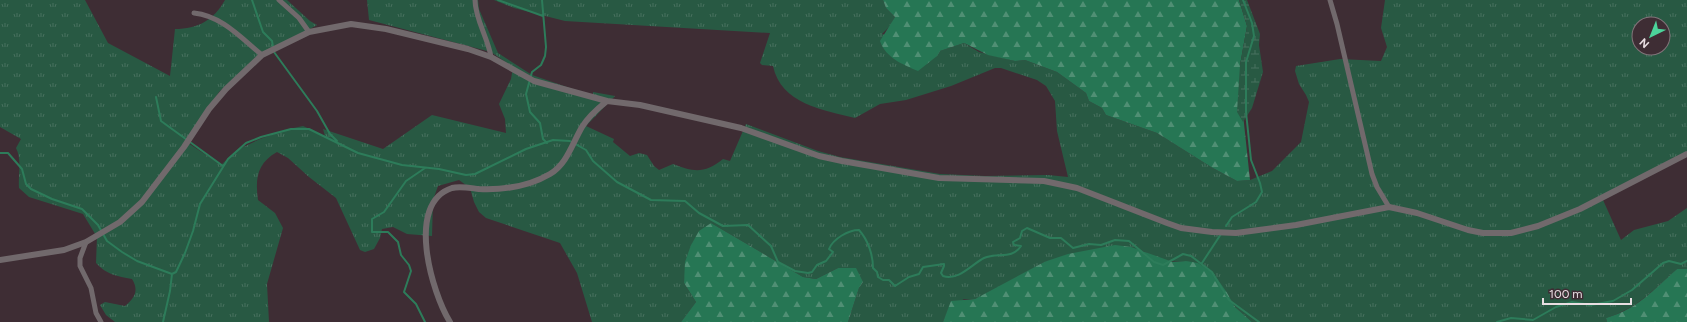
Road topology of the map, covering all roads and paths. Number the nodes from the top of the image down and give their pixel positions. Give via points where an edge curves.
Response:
1 (279, 0) edge
2 (475, 0) edge
3 (1330, 0) edge
4 (194, 13) dead end
5 (309, 32) junction
6 (262, 55) junction
7 (491, 57) junction
8 (607, 101) junction
9 (1687, 154) edge
10 (1389, 207) junction
11 (86, 242) junction
12 (0, 260) edge
13 (101, 322) edge
14 (450, 322) edge

1 - 5 street via 299,18
2 - 7 street
3 - 10 street via 1372,174
4 - 6 street via 207,15 219,21
5 - 6 street
5 - 7 street via 344,25 362,25
6 - 11 street via 211,106 184,147 137,207 110,230
7 - 8 street via 534,81
8 - 10 street via 640,105 741,128 836,160 939,178 1059,183 1167,223 1196,230 1226,233 1296,226
8 - 14 street via 591,115 581,128 564,161 548,175 505,189 453,188 435,199 427,223 427,253 433,286
9 - 10 street via 1574,212 1511,233 1468,230 1417,213
11 - 12 street via 52,253
11 - 13 street via 80,266 91,288 96,313

